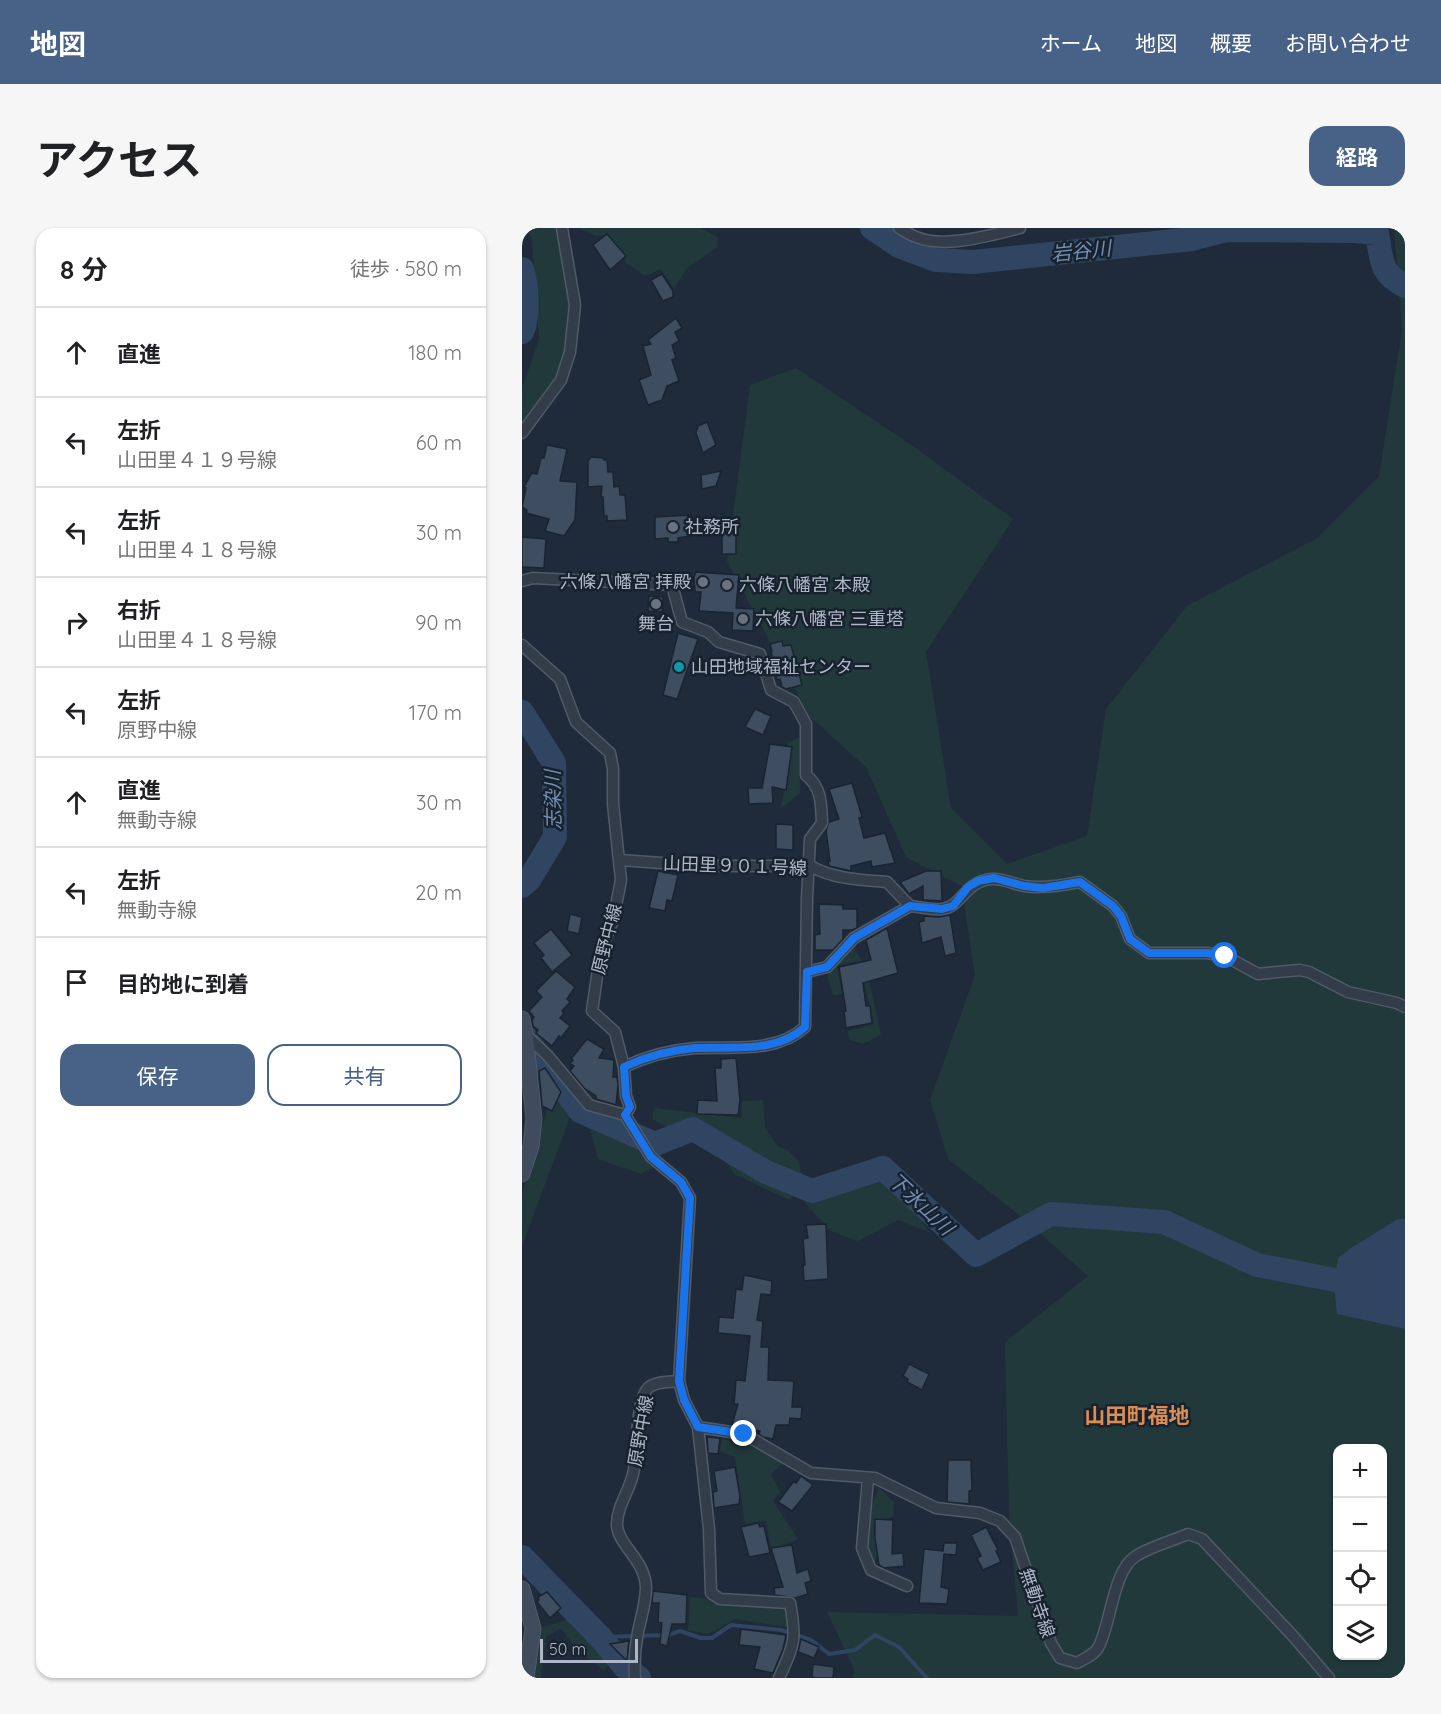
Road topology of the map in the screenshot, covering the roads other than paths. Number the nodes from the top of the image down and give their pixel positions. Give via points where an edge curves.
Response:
1 (562, 228) edge
2 (899, 228) edge
3 (1020, 228) edge
4 (522, 434) edge
5 (522, 581) edge
6 (522, 645) edge
7 (620, 860) junction
8 (810, 866) junction
9 (910, 906) junction
10 (807, 972) junction
11 (1405, 1007) edge
12 (524, 1027) edge
13 (624, 1067) junction
14 (625, 1116) junction
15 (522, 1174) edge
16 (679, 1381) junction
17 (698, 1427) junction
18 (868, 1478) junction
19 (907, 1586) dead end
20 (522, 1589) edge
21 (635, 1673) edge
22 (526, 1678) edge
23 (779, 1678) edge
24 (1329, 1678) edge

1 - 4 street via 575,305 570,352 561,380
2 - 3 street via 917,238 934,241 970,240
5 - 8 street via 533,578 672,585 682,622 708,632 719,642 760,654 771,690 794,702 806,724 806,775 816,784 822,823 810,839
6 - 7 street, 原野中線 via 560,680 576,722 610,753
7 - 8 street, 山田里９０１号線 via 703,866
7 - 13 street, 原野中線 via 621,880 601,949 592,1011 615,1032
8 - 9 street, 山田里９０１号線 via 824,874 887,882
8 - 10 street
9 - 10 street via 854,938 827,967
9 - 11 street via 953,906 968,887 994,878 1043,888 1080,882 1113,906 1130,939 1149,953 1216,954 1258,974 1309,972 1348,992
10 - 13 street via 805,1027 796,1036 762,1047 692,1048
12 - 14 street via 589,1105
12 - 15 street via 534,1119
13 - 14 street, 原野中線 via 630,1107
14 - 16 street, 原野中線 via 651,1157 681,1182 690,1198
16 - 17 street
16 - 21 street, 原野中線 via 655,1384 644,1395 634,1472 617,1525 644,1573 646,1586 635,1645
17 - 18 street, 無動寺線 via 744,1434 811,1473
17 - 23 street via 709,1529 711,1593 720,1599 790,1603 793,1643
18 - 19 street via 862,1548 871,1570
18 - 24 street, 無動寺線 via 936,1508 980,1513 1000,1521 1015,1537 1051,1643 1060,1658 1077,1663 1099,1647 1118,1585 1135,1556 1188,1534 1202,1539
20 - 22 street via 533,1628

